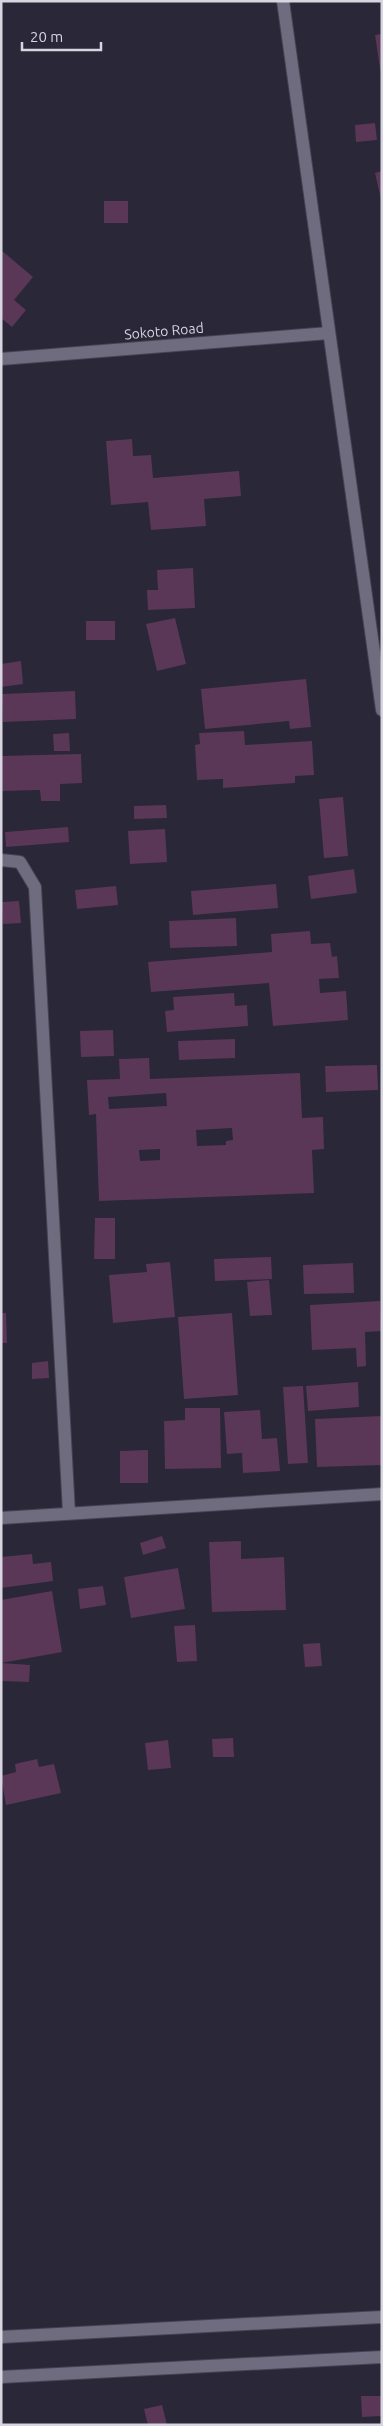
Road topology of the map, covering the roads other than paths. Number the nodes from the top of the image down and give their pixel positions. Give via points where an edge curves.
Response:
1 (283, 1) edge
2 (329, 334) junction
3 (1, 359) edge
4 (382, 710) edge
5 (1, 860) edge
6 (382, 1494) edge
7 (69, 1513) junction
8 (1, 1518) edge
9 (382, 2317) edge
10 (1, 2337) edge
11 (382, 2357) edge
12 (1, 2377) edge

1 - 2 street
2 - 3 street, Sokoto Road
2 - 4 street
5 - 7 street via 20,862 35,887
6 - 7 street
7 - 8 street
9 - 10 street
11 - 12 street

